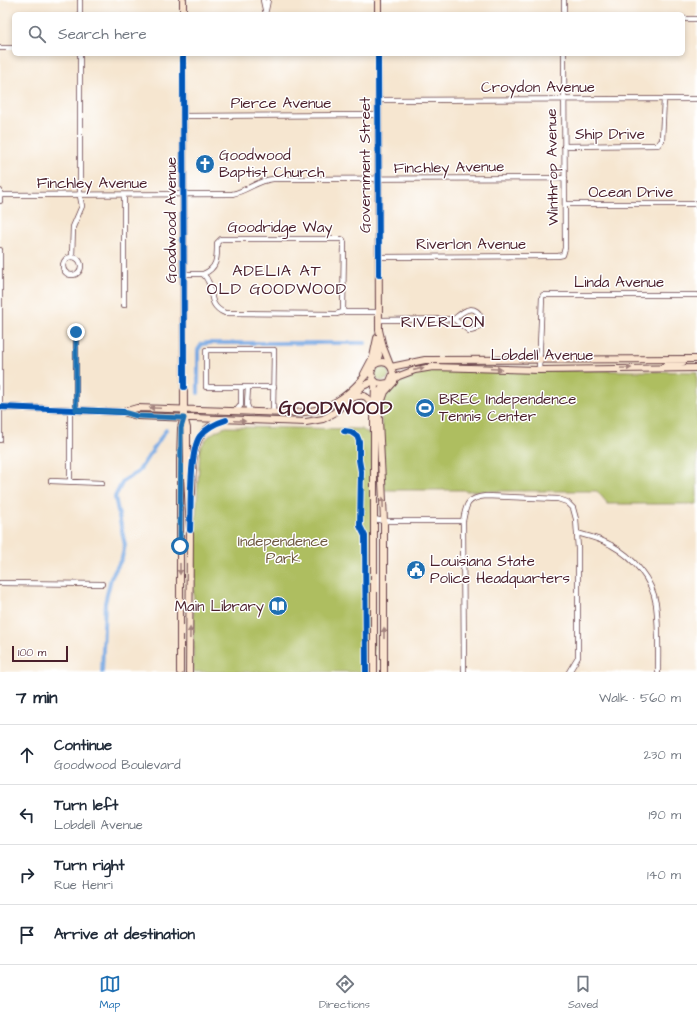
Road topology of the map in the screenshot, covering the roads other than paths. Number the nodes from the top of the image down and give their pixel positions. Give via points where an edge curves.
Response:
1 (80, 0) edge
2 (183, 0) edge
3 (263, 0) edge
4 (268, 0) edge
5 (378, 0) edge
6 (564, 0) edge
7 (80, 12) edge
8 (183, 12) edge
9 (266, 12) edge
10 (266, 12) edge
11 (378, 12) edge
12 (564, 12) edge
13 (685, 19) edge
14 (697, 19) edge
15 (0, 48) edge
16 (12, 48) edge
17 (80, 56) edge
18 (183, 56) edge
19 (378, 56) edge
20 (564, 56) edge
21 (564, 98) junction
22 (664, 99) junction
23 (697, 99) edge
24 (378, 100) junction
25 (378, 115) junction
26 (183, 116) junction
27 (564, 146) junction
28 (565, 178) junction
29 (378, 179) junction
30 (0, 191) edge
31 (0, 195) edge
32 (184, 195) junction
33 (80, 196) junction
34 (124, 196) junction
35 (0, 201) edge
36 (565, 204) junction
37 (697, 204) edge
38 (0, 250) edge
39 (563, 255) joint
40 (72, 257) dead end
41 (379, 257) junction
42 (184, 274) junction
43 (203, 274) junction
44 (697, 295) edge
45 (124, 305) dead end
46 (343, 312) junction
47 (379, 312) junction
48 (379, 320) junction
49 (454, 320) junction
50 (379, 330) junction
51 (76, 332) dead end
52 (377, 338) junction
53 (386, 357) junction
54 (697, 359) edge
55 (540, 360) junction
56 (697, 362) edge
57 (399, 365) junction
58 (374, 366) junction
59 (390, 366) junction
60 (662, 368) junction
61 (697, 368) edge
62 (540, 370) junction
63 (399, 376) junction
64 (362, 379) junction
65 (375, 382) junction
66 (387, 383) junction
67 (241, 387) junction
68 (248, 387) junction
69 (274, 387) junction
70 (350, 399) junction
71 (330, 406) junction
72 (0, 407) edge
73 (184, 409) junction
74 (73, 410) junction
75 (123, 412) junction
76 (236, 412) junction
77 (250, 412) junction
78 (273, 413) junction
79 (289, 413) junction
80 (334, 413) junction
81 (376, 416) junction
82 (184, 418) junction
83 (226, 420) junction
84 (289, 423) junction
85 (0, 440) edge
86 (180, 459) junction
87 (187, 478) junction
88 (51, 480) dead end
89 (70, 481) junction
90 (102, 483) dead end
91 (374, 519) junction
92 (384, 521) junction
93 (463, 521) junction
94 (190, 530) junction
95 (577, 533) junction
96 (180, 546) junction
97 (190, 546) junction
98 (374, 552) junction
99 (384, 552) junction
100 (0, 583) edge
101 (102, 584) dead end
102 (374, 591) junction
103 (384, 591) junction
104 (180, 631) junction
105 (189, 651) junction
106 (180, 672) edge
107 (189, 672) edge
108 (374, 672) edge
109 (384, 672) edge
110 (464, 672) edge
111 (569, 672) edge
112 (658, 672) edge

1 - 7 street
2 - 8 main road
3 - 9 street
4 - 10 street
5 - 11 main road
6 - 12 street
13 - 14 street
15 - 16 street
17 - 33 street
18 - 26 main road, Goodwood Avenue
19 - 24 main road, Government Street
20 - 21 street, Winthrop Avenue
21 - 22 street, Croydon Avenue
21 - 24 street, Croydon Avenue
21 - 27 street, Winthrop Avenue
22 - 23 street, Croydon Avenue
22 - 27 street, Ship Drive via 662,140 658,145
24 - 25 main road, Government Street
25 - 26 street, Pierce Avenue
25 - 29 main road, Government Street
26 - 32 main road, Goodwood Avenue
27 - 28 street, Winthrop Avenue
28 - 29 street, Finchley Avenue
28 - 36 street, Winthrop Avenue
29 - 32 street, Finchley Avenue via 269,180 232,194
29 - 41 main road, Government Street
30 - 31 street
31 - 33 street, Finchley Avenue
31 - 35 street
32 - 34 street, Finchley Avenue
32 - 42 main road, Goodwood Avenue
33 - 34 street, Finchley Avenue
33 - 40 street via 82,206 73,227
34 - 45 street
36 - 37 street, Ocean Drive
36 - 39 street, Winthrop Avenue
38 - 72 street
39 - 41 street, Riverlon Avenue
41 - 47 main road, Government Street
42 - 43 street
42 - 73 main road, Goodwood Avenue
43 - 46 street via 211,285 214,305 225,313
43 - 46 street, Goodridge Way via 215,264 217,243 223,238 342,239
44 - 55 street, Linda Avenue via 543,295
46 - 47 street
47 - 48 main road, Government Street
48 - 49 street
48 - 50 main road, Government Street
49 - 49 street via 469,331 480,326 481,317 473,310 468,310
50 - 52 main road, Government Street
50 - 53 main road, Government Street
51 - 74 street
52 - 58 main road, Government Street via 379,352
52 - 64 main road via 373,357
53 - 57 main road
53 - 59 main road, Government Street
54 - 55 main road, Lobdell Avenue
55 - 57 main road, Lobdell Avenue via 425,360
55 - 62 street
56 - 60 main road via 671,363
57 - 59 main road, Lobdell Avenue
58 - 59 main road via 382,362
58 - 64 main road
58 - 65 main road via 371,373
59 - 66 main road via 394,374
60 - 61 main road, Lobdell Avenue
62 -> 60 main road, Lobdell Avenue
63 -> 62 main road, Lobdell Avenue via 433,367
63 - 66 main road, Lobdell Avenue
63 - 81 main road via 383,396
64 - 71 main road
65 - 66 main road
65 - 70 main road via 363,386
65 - 81 main road
66 - 81 main road via 378,397
67 - 68 street
67 - 69 street via 206,387 206,350 274,350
67 - 76 street via 240,405
68 - 69 street
68 - 77 street via 247,405
69 - 78 street
70 - 80 main road
70 - 81 main road via 358,395 366,397
71 - 79 main road via 315,411
71 - 80 main road
72 - 74 main road
72 - 85 street
73 -> 75 main road via 137,408
73 - 76 main road
73 - 82 main road, Goodwood Avenue
74 - 75 main road
74 - 89 street
75 - 82 main road via 137,416
76 - 77 main road
77 - 78 main road
78 - 79 main road
79 - 84 main road
80 - 84 main road via 314,421
81 - 91 main road
92 -> 81 main road via 380,439
82 - 83 main road
82 - 86 main road via 181,428
82 - 87 main road via 187,428
83 -> 84 main road
83 - 94 main road via 207,429 194,450
86 - 87 main road via 185,463
86 - 96 main road
87 - 94 main road
88 - 89 street
89 - 90 street
91 - 92 street
91 - 98 main road
92 - 93 street
92 - 99 main road
93 - 95 street via 469,502 477,497 558,499 567,502 572,508
93 - 110 street
94 - 97 main road
95 - 111 street via 578,657
95 - 112 street via 610,544 624,553 640,568 650,585 656,603 658,623
96 - 97 street
96 -> 104 main road
105 -> 97 main road
98 - 99 street
98 - 102 main road
99 - 103 main road
100 - 101 street
102 - 103 street
102 - 108 main road
109 -> 103 main road
104 - 105 main road via 183,648
104 - 106 main road
105 - 107 main road

